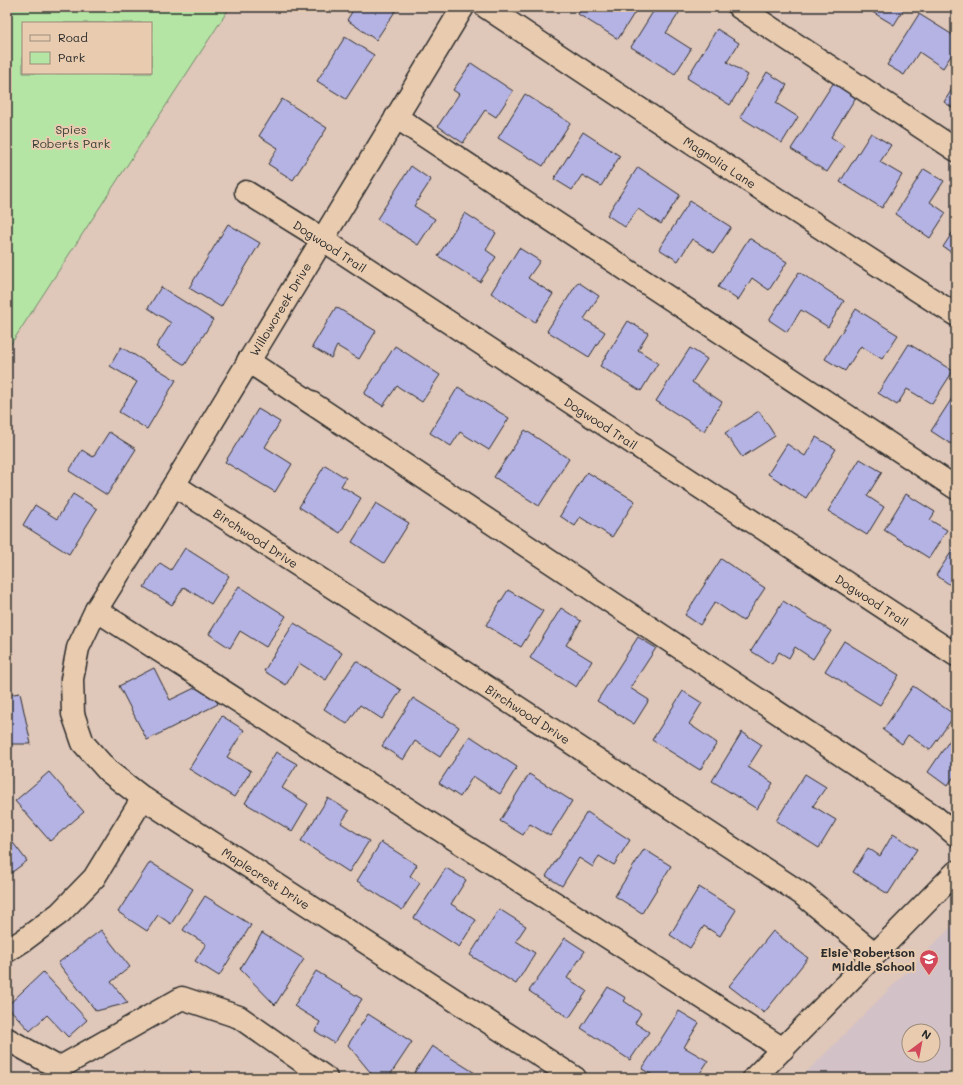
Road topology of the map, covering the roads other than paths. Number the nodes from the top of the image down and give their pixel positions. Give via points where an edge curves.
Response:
1 (463, 7) edge
2 (486, 7) edge
3 (739, 7) edge
4 (396, 117) junction
5 (956, 150) edge
6 (246, 192) dead end
7 (322, 240) junction
8 (956, 315) edge
9 (248, 361) junction
10 (174, 485) junction
11 (956, 488) edge
12 (96, 610) junction
13 (956, 655) edge
14 (143, 798) junction
15 (956, 835) edge
16 (956, 872) edge
17 (7, 951) edge
18 (875, 954) junction
19 (7, 1039) edge
20 (783, 1049) junction
21 (326, 1078) edge
22 (575, 1078) edge
23 (754, 1078) edge

1 - 4 street, Willowcreek Drive
2 - 8 street, Magnolia Lane
3 - 5 street
4 - 7 street, Willowcreek Drive
4 - 11 street
6 - 7 street, Dogwood Trail
7 - 9 street, Willowcreek Drive
7 - 13 street, Dogwood Trail
9 - 10 street, Willowcreek Drive
9 - 15 street via 935,817
10 - 12 street, Willowcreek Drive
10 - 18 street, Birchwood Drive via 802,894
12 - 14 street, Maplecrest Drive via 78,648 72,679 73,714 83,743 108,771
12 - 20 street
14 - 17 street via 94,878 60,913
14 - 22 street, Maplecrest Drive
16 - 18 street
18 - 20 street
19 - 21 street via 59,1068 182,998 239,1017
20 - 23 street

